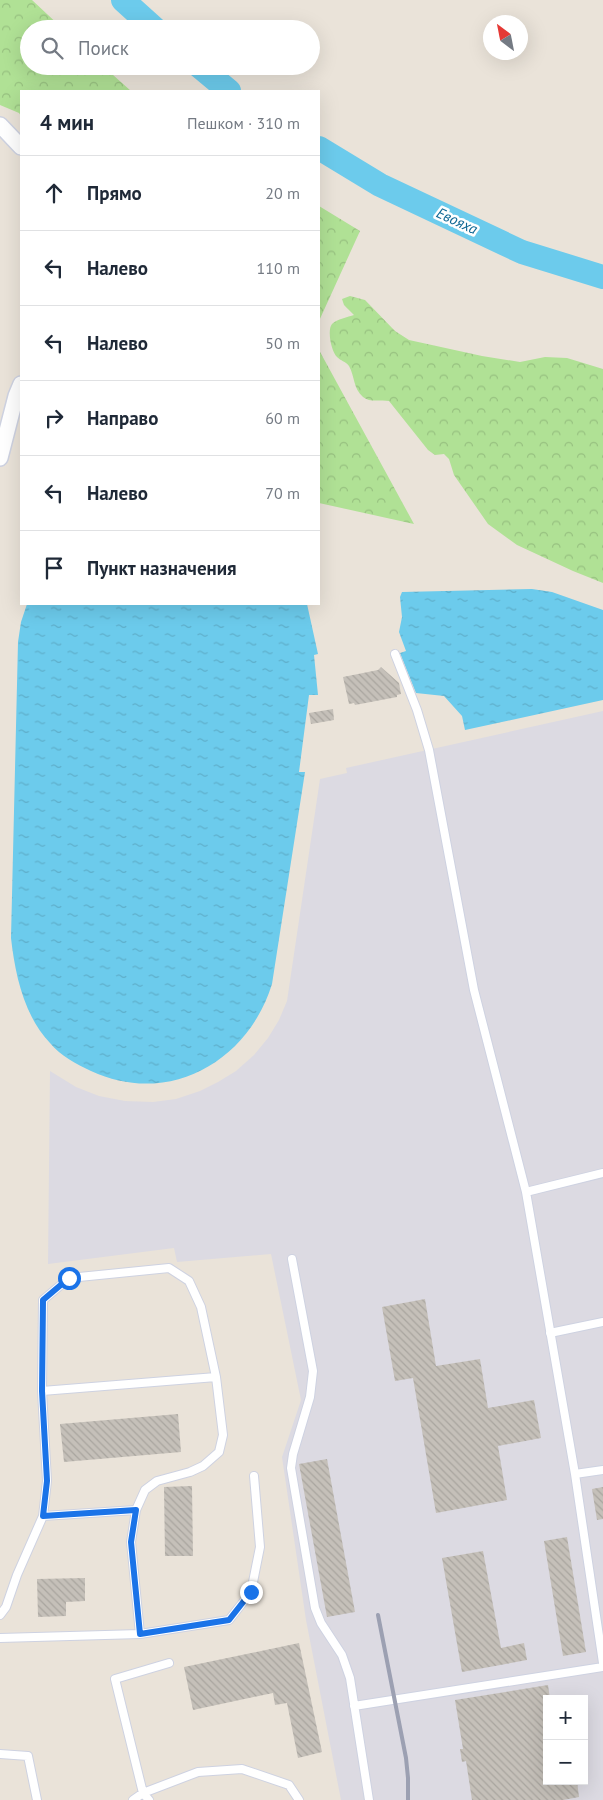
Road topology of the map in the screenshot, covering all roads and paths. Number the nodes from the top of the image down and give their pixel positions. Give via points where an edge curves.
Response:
1 (0, 124) edge
2 (20, 146) edge
3 (20, 386) edge
4 (0, 458) edge
5 (395, 654) dead end
6 (603, 1173) edge
7 (526, 1192) junction
8 (292, 1259) dead end
9 (603, 1322) edge
10 (550, 1333) junction
11 (216, 1378) junction
12 (42, 1391) junction
13 (603, 1470) edge
14 (575, 1474) junction
15 (254, 1476) dead end
16 (136, 1510) junction
17 (43, 1516) junction
18 (0, 1615) edge
19 (140, 1634) junction
20 (0, 1638) edge
21 (603, 1663) edge
22 (169, 1664) dead end
23 (603, 1667) edge
24 (354, 1706) junction
25 (0, 1754) edge
26 (143, 1793) junction
27 (37, 1800) edge
28 (133, 1800) edge
29 (149, 1800) edge
30 (299, 1800) edge
31 (369, 1800) edge

1 - 2 street
3 - 4 street
5 - 7 lane via 429,750 474,990
6 - 7 lane
7 - 10 lane
8 - 24 lane via 313,1371 310,1397 291,1468 315,1608 342,1655 350,1678
9 - 10 lane
10 - 14 lane
11 - 12 lane
11 - 12 lane via 201,1306 188,1281 169,1268 69,1278 43,1300
11 - 16 lane via 222,1436 219,1452 203,1466 157,1481 144,1490
12 - 17 lane via 47,1481
13 - 14 lane
14 - 21 lane
15 - 19 lane via 260,1547 251,1592 238,1611 229,1620
16 - 17 lane
16 - 19 lane via 131,1542
17 - 18 lane
19 - 20 lane
22 - 26 lane via 115,1679
23 - 24 lane
24 - 31 lane
25 - 27 lane via 28,1756
26 - 28 lane
26 - 29 lane
26 - 30 lane via 198,1772 242,1770 289,1785

